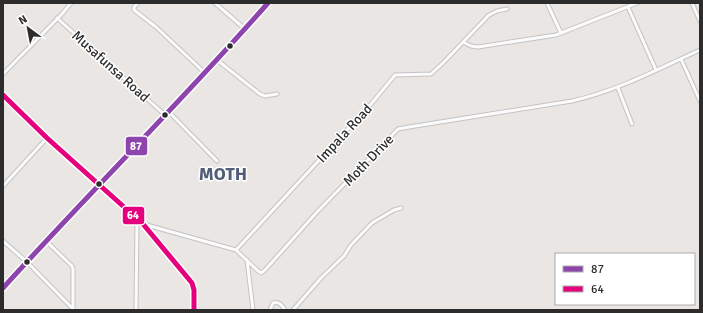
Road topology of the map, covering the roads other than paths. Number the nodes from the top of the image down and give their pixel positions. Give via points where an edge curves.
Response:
1 (71, 3) edge
2 (138, 3) edge
3 (215, 3) edge
4 (268, 3) edge
5 (547, 3) edge
6 (637, 3) edge
7 (692, 3) edge
8 (628, 7) junction
9 (507, 9) dead end
10 (57, 18) junction
11 (700, 21) edge
12 (245, 29) junction
13 (561, 33) junction
14 (463, 42) junction
15 (700, 50) edge
16 (681, 59) junction
17 (217, 60) junction
18 (656, 70) junction
19 (204, 73) junction
20 (3, 74) edge
21 (618, 88) junction
22 (3, 94) edge
23 (277, 94) dead end
24 (700, 101) edge
25 (169, 112) junction
26 (165, 115) junction
27 (632, 124) dead end
28 (47, 138) junction
29 (217, 161) dead end
30 (99, 184) junction
31 (3, 186) edge
32 (401, 208) dead end
33 (137, 220) junction
34 (144, 224) junction
35 (3, 241) edge
36 (46, 241) junction
37 (236, 250) junction
38 (247, 260) junction
39 (27, 262) junction
40 (3, 288) edge
41 (73, 310) edge
42 (136, 310) edge
43 (194, 310) edge
44 (253, 310) edge
45 (270, 310) edge
46 (284, 310) edge
47 (293, 310) edge

1 - 10 street
2 - 19 street via 134,10 156,27
3 - 12 street
4 - 12 street
5 - 13 street
6 - 8 street
7 - 11 street
8 - 13 street
8 - 18 street
9 - 14 street, Impala Road via 489,15
10 - 20 street
10 - 26 street, Musafunsa Road
12 - 17 street
13 - 14 street via 478,47
14 - 37 street, Impala Road via 431,74 398,74 392,77 369,107
15 - 16 street, Moth Drive
16 - 18 street, Moth Drive
16 - 24 street
17 - 19 street
17 - 23 street via 260,94
18 - 21 street, Moth Drive
19 - 25 street
21 - 27 street
21 - 38 street, Moth Drive via 572,101 398,129 265,270 260,273
22 - 28 street
25 - 26 street
25 - 29 street
26 - 30 street
28 - 30 street
28 - 31 street
30 - 33 street
30 - 36 street
32 - 47 street via 372,223
33 - 34 street
33 - 42 street
34 - 37 street, Moth Drive
34 - 43 street via 192,283
35 - 39 street
36 - 39 street
36 - 41 street via 72,266
37 - 38 street, Moth Drive
38 - 44 street
39 - 40 street
39 - 41 street
45 - 46 street via 276,302

